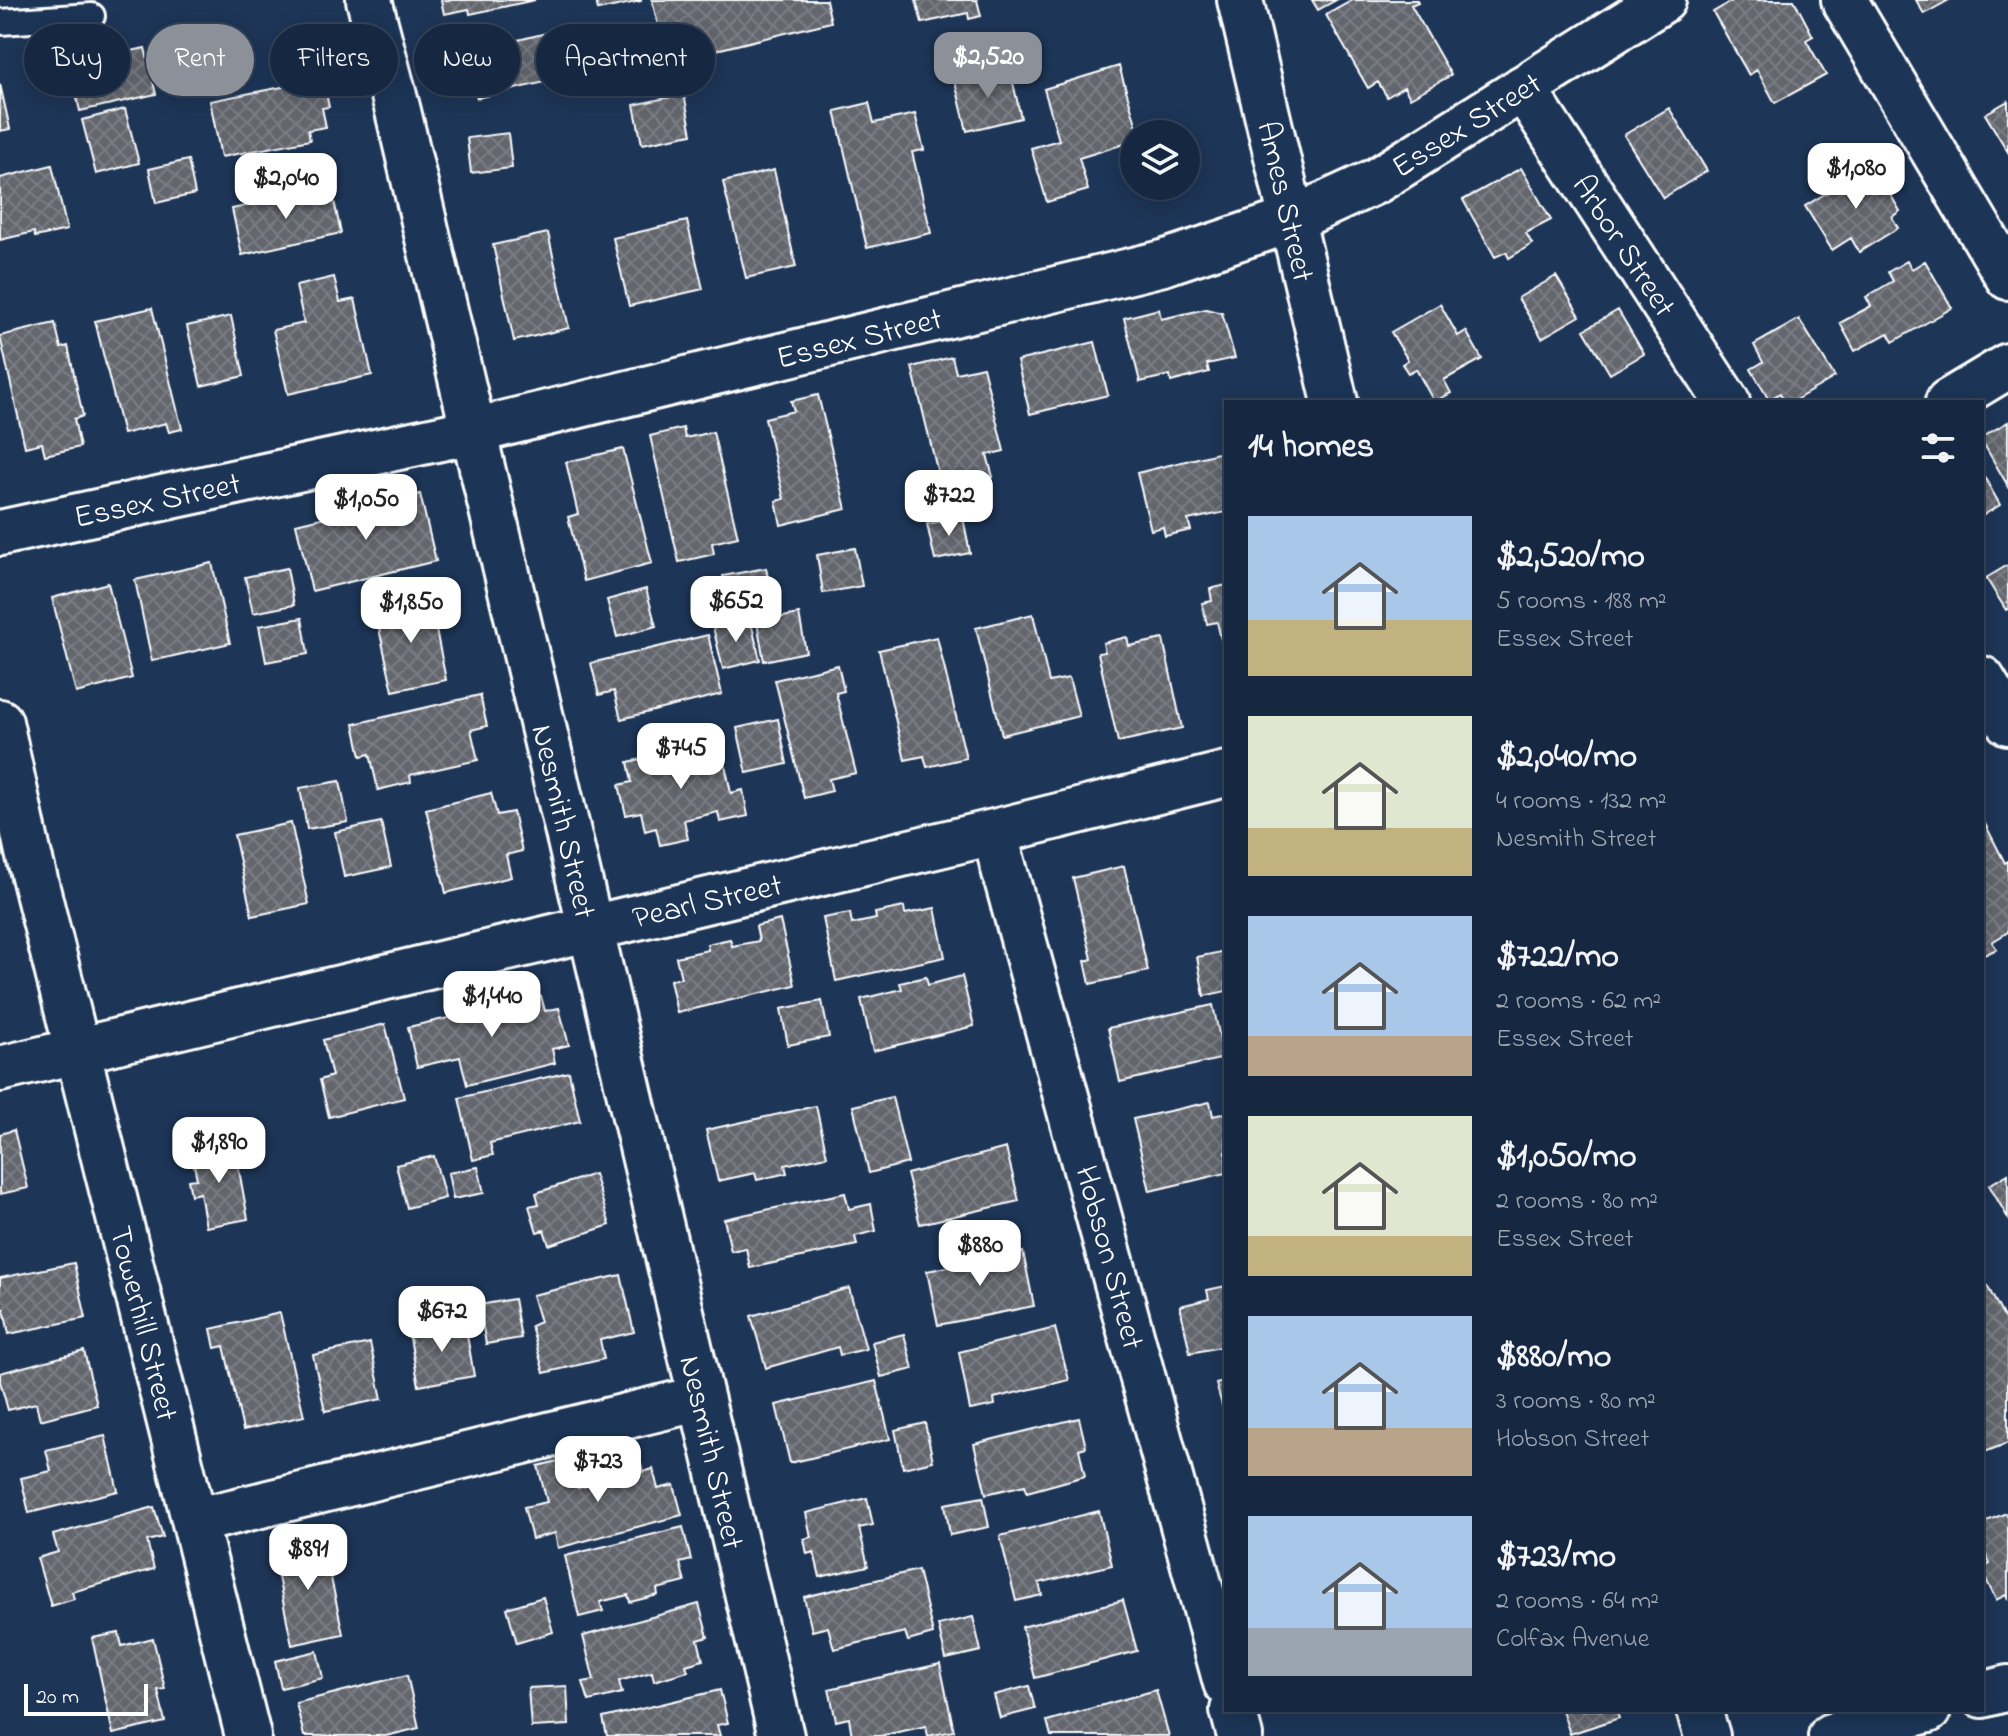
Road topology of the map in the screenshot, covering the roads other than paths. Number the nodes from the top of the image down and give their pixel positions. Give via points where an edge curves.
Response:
1 (369, 0) edge
2 (1240, 0) edge
3 (1663, 0) edge
4 (1844, 0) edge
5 (92, 16) dead end
6 (0, 22) edge
7 (1523, 88) junction
8 (1291, 220) junction
9 (2008, 277) edge
10 (2008, 366) edge
11 (1335, 400) edge
12 (1726, 400) edge
13 (1951, 400) edge
14 (473, 431) junction
15 (0, 533) edge
16 (1984, 682) edge
17 (0, 722) edge
18 (2008, 722) edge
19 (1224, 774) edge
20 (994, 832) junction
21 (590, 928) junction
22 (77, 1050) junction
23 (0, 1069) edge
24 (701, 1398) junction
25 (195, 1521) junction
26 (1224, 1676) edge
27 (2008, 1688) edge
28 (1984, 1694) edge
29 (1234, 1712) edge
30 (1700, 1712) edge
31 (1921, 1712) edge
32 (248, 1736) edge
33 (781, 1736) edge
34 (1240, 1736) edge
35 (1707, 1736) edge
36 (1831, 1736) edge

1 - 14 street, Nesmith Street
2 - 8 street, Ames Street
3 - 7 street, Essex Street
4 - 9 street
5 - 6 lane
7 - 8 street, Essex Street via 1376,181
7 - 12 street, Arbor Street
8 - 11 street, Ames Street
8 - 14 street, Essex Street via 1163,263
10 - 13 street
14 - 15 street, Essex Street
14 - 21 street, Nesmith Street
16 - 18 street
17 - 22 street, Towerhill Street
19 - 20 street, Pearl Street
20 - 21 street, Pearl Street
20 - 26 street, Hobson Street
21 - 22 street, Pearl Street
21 - 24 street, Nesmith Street
22 - 23 street, Pearl Street
22 - 25 street, Towerhill Street
24 - 25 street
24 - 33 street, Nesmith Street
25 - 32 street, Towerhill Street
27 - 28 street
29 - 34 street
30 - 35 street
31 - 36 street

